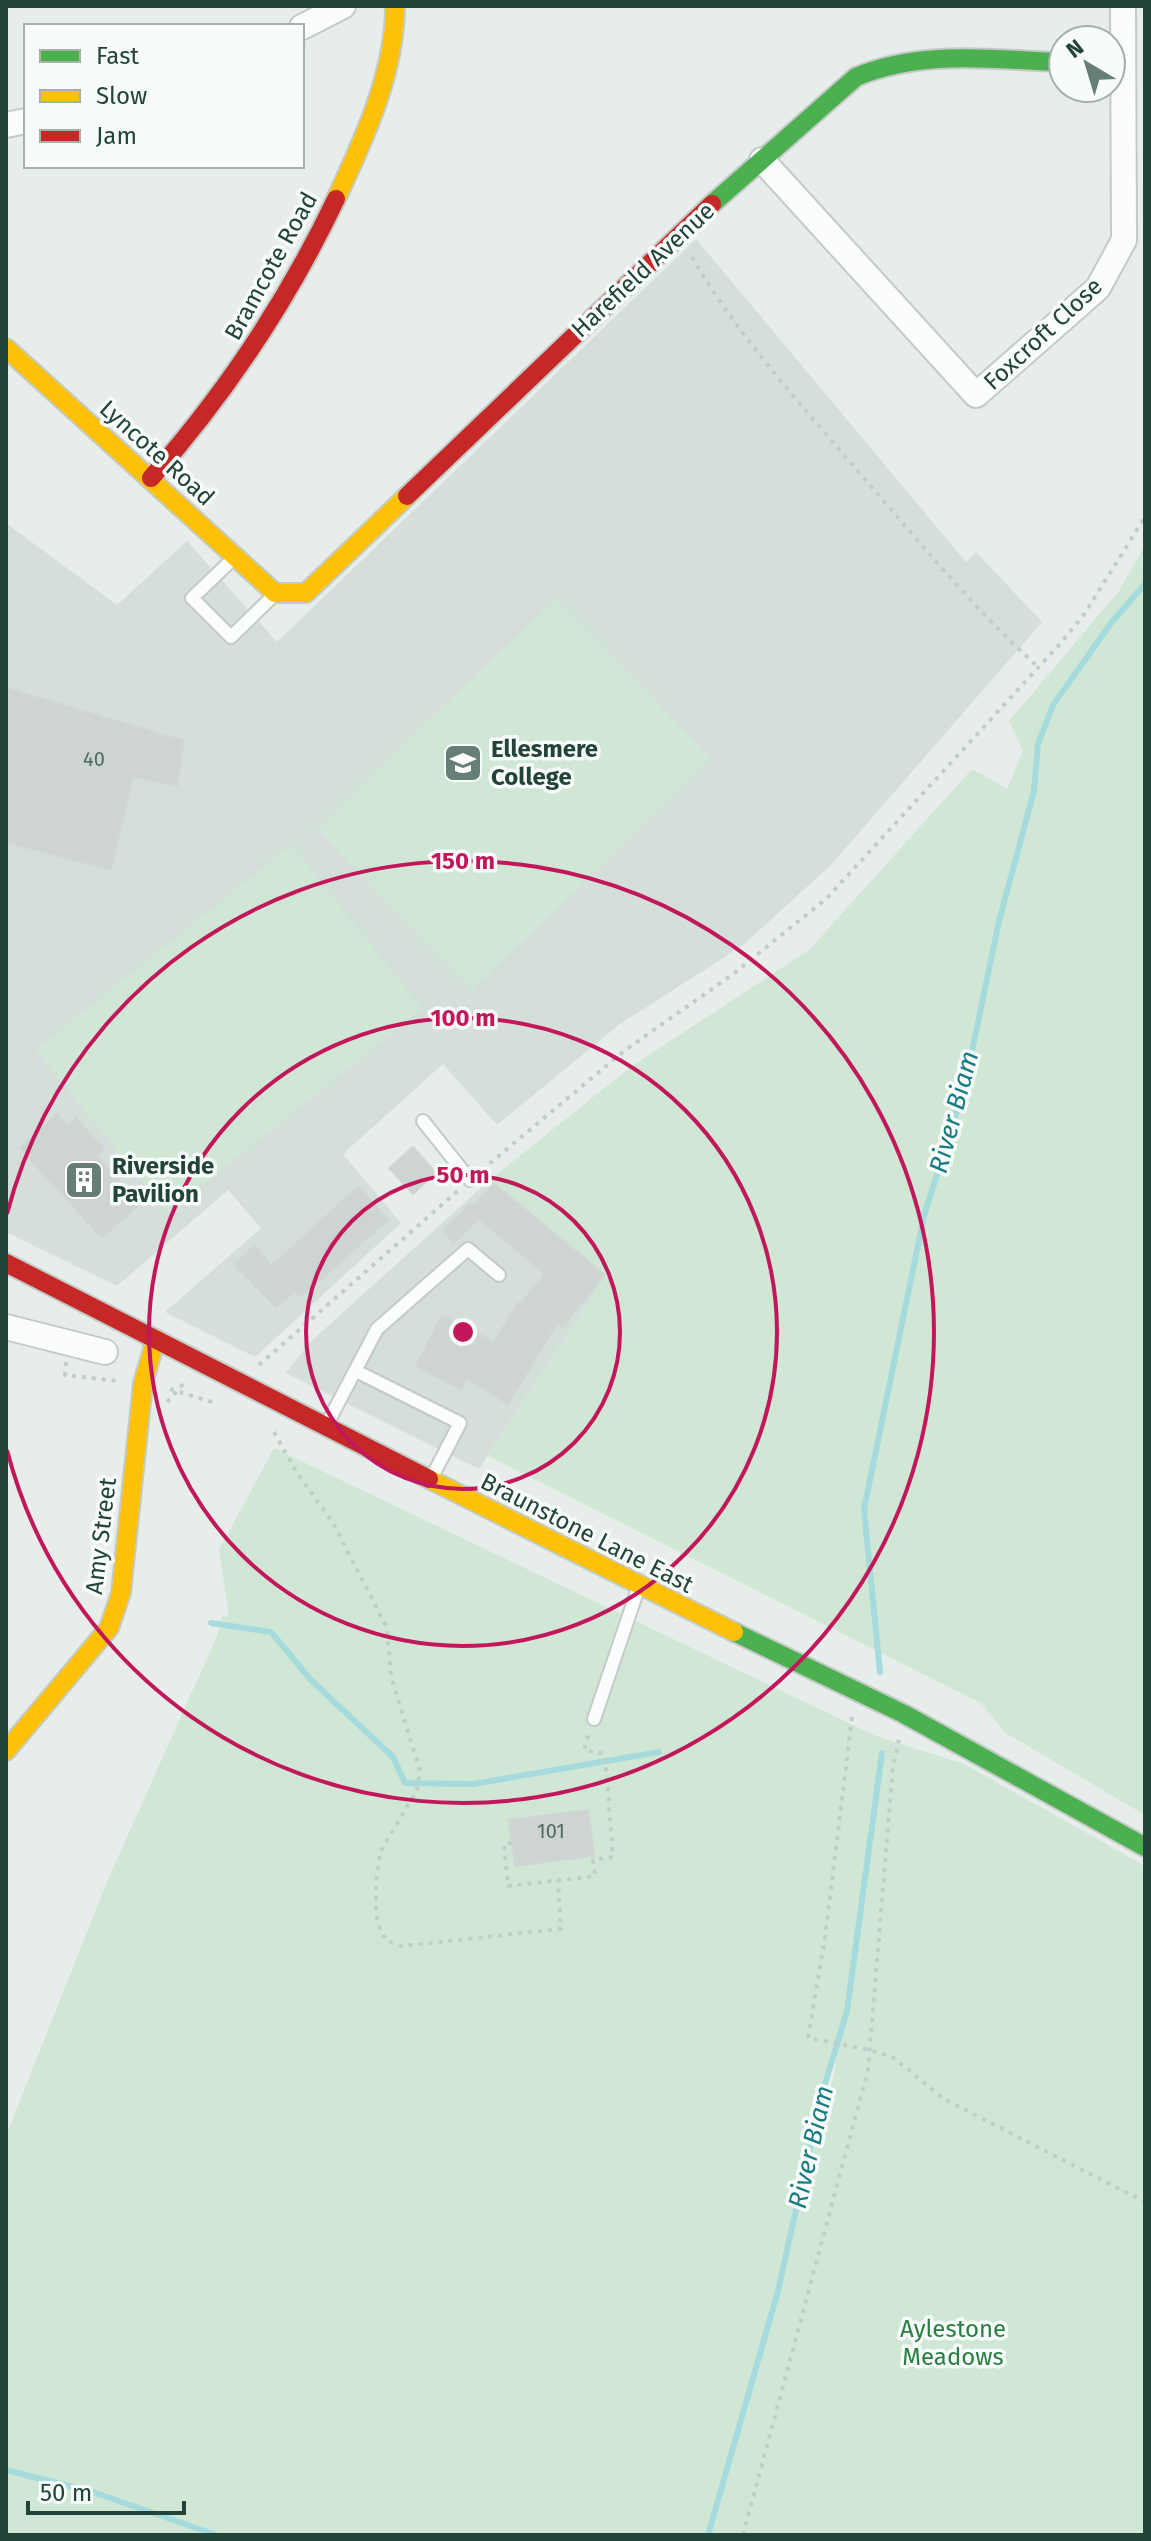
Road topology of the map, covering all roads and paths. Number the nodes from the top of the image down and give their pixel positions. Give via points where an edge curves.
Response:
1 (343, 6) edge
2 (395, 6) edge
3 (304, 26) edge
4 (1047, 62) edge
5 (1119, 104) edge
6 (762, 160) junction
7 (676, 236) junction
8 (6, 348) edge
9 (151, 478) junction
10 (1145, 517) edge
11 (236, 557) junction
12 (275, 593) junction
13 (1038, 667) junction
14 (423, 1121) dead end
15 (470, 1180) junction
16 (6, 1263) edge
17 (499, 1275) dead end
18 (6, 1327) edge
19 (156, 1339) junction
20 (105, 1352) dead end
21 (195, 1360) junction
22 (256, 1367) dead end
23 (356, 1371) junction
24 (138, 1427) junction
25 (324, 1429) junction
26 (274, 1432) dead end
27 (431, 1479) junction
28 (639, 1587) junction
29 (854, 1691) junction
30 (904, 1714) junction
31 (594, 1719) joint
32 (6, 1751) edge
33 (512, 1843) dead end
34 (1145, 1847) edge
35 (558, 1880) junction
36 (871, 2050) junction
37 (1145, 2202) edge
38 (743, 2535) edge

1 - 3 street
2 - 9 street, Bramcote Road via 391,47 371,115 312,251 236,376
4 - 6 street, Harefield Avenue via 918,60 873,67
5 - 6 street, Foxcroft Close via 1124,240 1112,267 1098,288 976,395
6 - 7 street, Harefield Avenue
7 - 12 street, Harefield Avenue via 306,593
7 - 13 path via 800,408 963,593
8 - 9 street, Lyncote Road
9 - 11 street, Lyncote Road
10 - 13 path via 1083,616
11 - 12 street, Lyncote Road
11 - 12 lane via 192,598 231,637
13 - 15 path via 826,899 732,975 624,1051
14 - 15 lane
15 - 22 path
16 - 19 street, Braunstone Lane East
17 - 23 lane via 468,1249 377,1329
18 - 20 street
19 - 21 street, Braunstone Lane East
19 - 24 street, Amy Street
21 - 24 path via 181,1391
21 - 25 street, Braunstone Lane East
23 - 25 lane
23 - 27 lane via 460,1423
24 - 32 street, Amy Street via 121,1593 109,1628
25 - 27 street, Braunstone Lane East
26 - 35 path via 383,1613 391,1677 416,1752 417,1790 380,1852 380,1930 387,1941 401,1946 561,1929
27 - 28 street, Braunstone Lane East
28 - 29 street, Braunstone Lane East
28 - 31 lane
29 - 30 street, Braunstone Lane East
29 - 36 path via 808,2038
30 - 34 street, Braunstone Lane East
30 - 36 path via 893,1766
31 - 35 path via 584,1750 605,1754 613,1857 593,1860 595,1876
33 - 35 path via 504,1844 508,1886
36 - 37 path via 894,2058 944,2099
36 - 38 path

